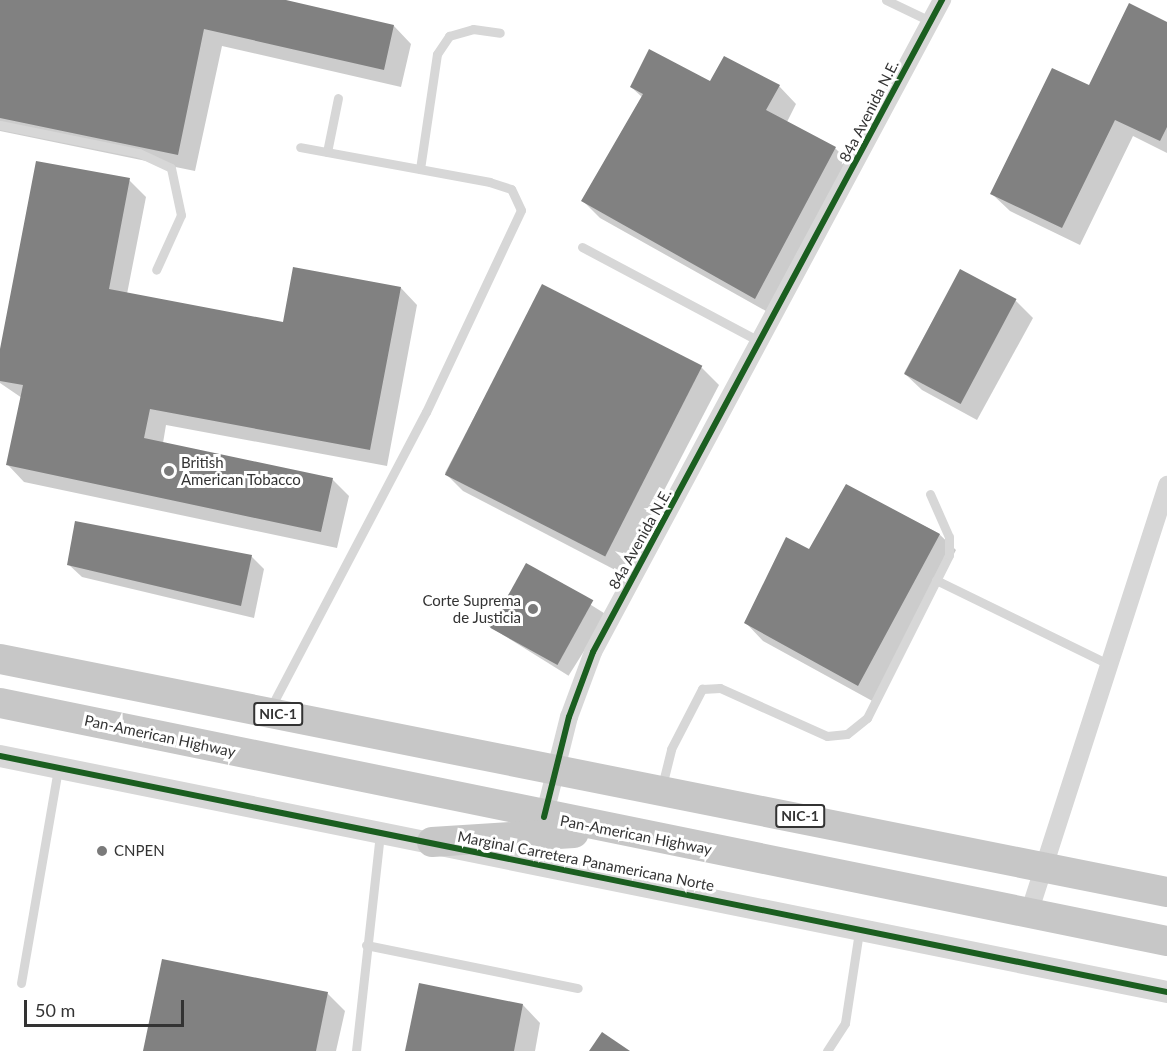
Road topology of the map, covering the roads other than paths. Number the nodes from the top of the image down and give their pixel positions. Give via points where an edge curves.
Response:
1 (886, 0) edge
2 (942, 0) edge
3 (930, 21) junction
4 (500, 33) dead end
5 (338, 98) dead end
6 (0, 125) edge
7 (300, 147) dead end
8 (327, 152) junction
9 (420, 169) junction
10 (582, 247) dead end
11 (156, 270) dead end
12 (762, 342) junction
13 (1167, 485) edge
14 (930, 494) dead end
15 (936, 580) junction
16 (0, 659) edge
17 (1108, 664) junction
18 (0, 703) edge
19 (268, 712) junction
20 (0, 756) edge
21 (556, 767) junction
22 (58, 768) junction
23 (662, 788) junction
24 (544, 817) junction
25 (607, 830) junction
26 (380, 832) junction
27 (432, 842) junction
28 (1044, 866) junction
29 (1167, 892) edge
30 (1029, 913) junction
31 (860, 928) junction
32 (1167, 941) edge
33 (366, 945) junction
34 (21, 983) dead end
35 (578, 988) dead end
36 (1167, 992) edge
37 (356, 1051) edge
38 (827, 1051) edge

1 - 3 lane
2 - 3 street, 84a Avenida N.E.
3 - 12 street, 84a Avenida N.E.
4 - 9 lane via 473,29 449,36 437,54
5 - 8 lane
6 - 11 lane via 139,153 171,168 181,215
7 - 8 lane
8 - 9 lane
9 - 19 lane via 511,189 521,210 426,412
10 - 12 lane
12 - 21 street, 84a Avenida N.E. via 593,652
13 - 17 street
14 - 15 lane via 949,537 949,555
15 - 17 lane
15 - 23 lane via 867,718 847,734 806,730 720,688 702,689 671,749
16 - 19 highway, NIC-1
17 - 28 street
18 - 24 highway, Pan-American Highway
19 - 21 highway, NIC-1
20 - 22 street, Marginal Carretera Panamericana Norte
21 - 23 highway, NIC-1
21 - 24 street, 84a Avenida N.E.
22 - 26 street, Marginal Carretera Panamericana Norte
22 - 34 lane
23 - 28 highway, NIC-1
24 - 25 highway, Pan-American Highway
25 - 27 highway
25 - 30 highway, Pan-American Highway
26 - 27 street, Marginal Carretera Panamericana Norte
26 - 33 lane
27 - 31 street, Marginal Carretera Panamericana Norte
28 - 29 highway, NIC-1
28 - 30 street
30 - 32 highway, Pan-American Highway
31 - 36 street, Marginal Carretera Panamericana Norte
31 - 38 lane via 845,1023
33 - 35 lane
33 - 37 lane

